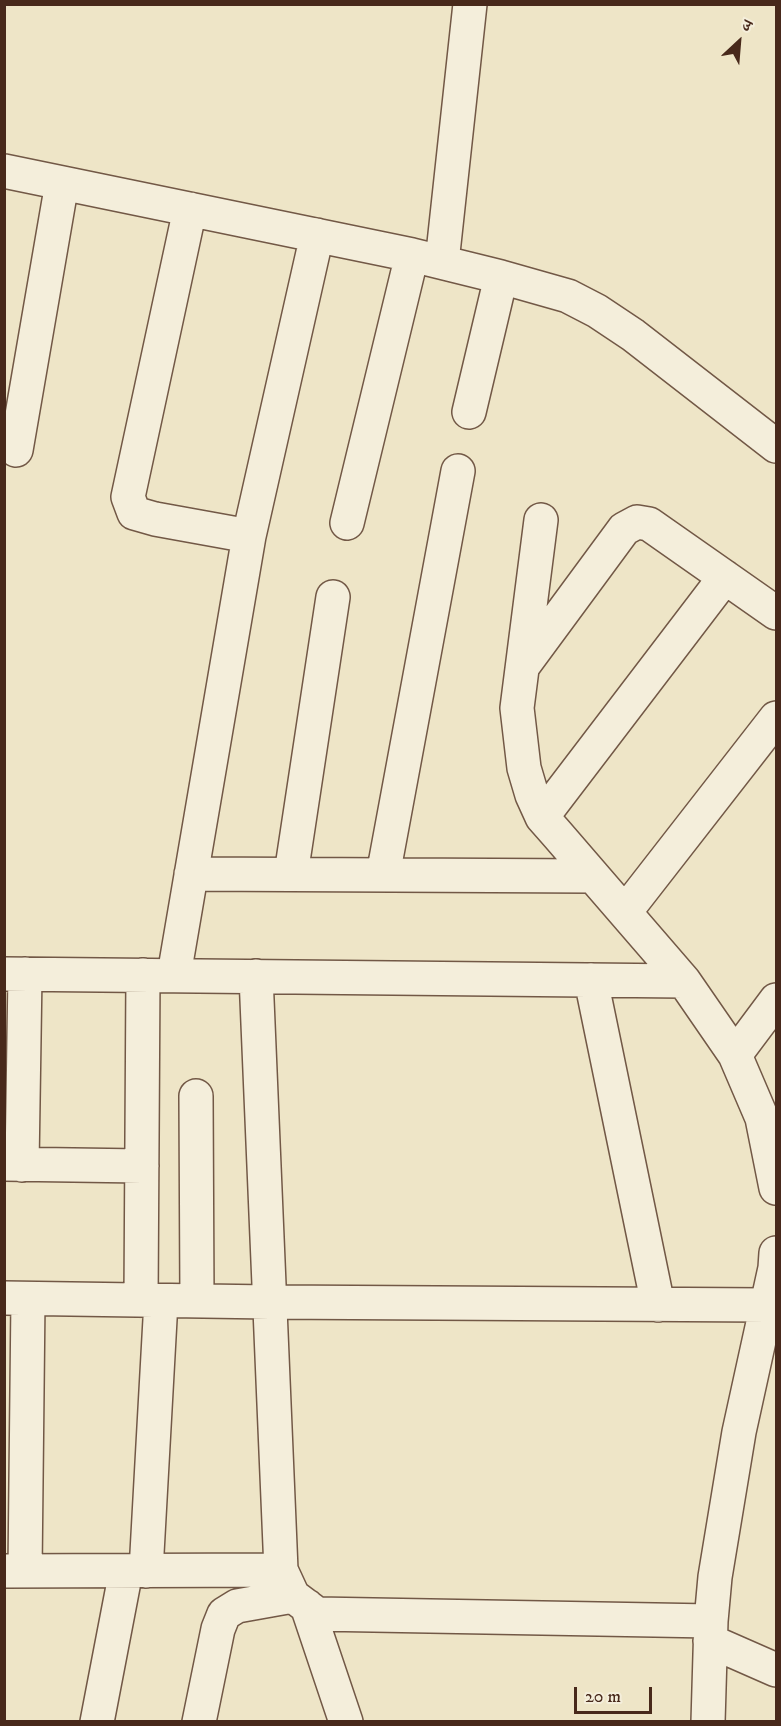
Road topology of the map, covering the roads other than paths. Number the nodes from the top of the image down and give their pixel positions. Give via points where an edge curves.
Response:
1 (470, 4) edge
2 (4, 171) edge
3 (62, 183) junction
4 (190, 209) junction
5 (317, 235) junction
6 (427, 259) junction
7 (501, 277) junction
8 (469, 412) dead end
9 (777, 446) edge
10 (16, 450) dead end
11 (458, 471) dead end
12 (541, 520) dead end
13 (347, 523) dead end
14 (249, 536) junction
15 (725, 577) junction
16 (333, 597) dead end
17 (774, 606) edge
18 (522, 667) junction
19 (777, 718) edge
20 (543, 817) junction
21 (191, 874) junction
22 (291, 874) junction
23 (382, 875) junction
24 (593, 876) junction
25 (625, 912) junction
26 (15, 974) edge
27 (158, 975) junction
28 (256, 976) junction
29 (591, 980) junction
30 (684, 981) junction
31 (777, 1000) edge
32 (735, 1055) junction
33 (196, 1096) dead end
34 (770, 1121) edge
35 (13, 1165) edge
36 (142, 1166) junction
37 (777, 1188) edge
38 (777, 1253) edge
39 (16, 1299) edge
40 (151, 1300) junction
41 (197, 1301) junction
42 (270, 1302) junction
43 (658, 1305) junction
44 (767, 1305) junction
45 (15, 1570) edge
46 (136, 1571) junction
47 (293, 1591) junction
48 (710, 1631) junction
49 (777, 1670) edge
50 (97, 1722) edge
51 (199, 1722) edge
52 (346, 1722) edge
53 (708, 1722) edge

1 - 6 street
2 - 3 street
3 - 4 street
3 - 10 street
4 - 5 street
4 - 14 street via 128,497 134,513
5 - 6 street
5 - 14 street
6 - 7 street
6 - 13 street
7 - 8 street
7 - 9 street via 568,296 597,311
11 - 23 street
12 - 18 street
14 - 21 street
15 - 17 street
15 - 18 street via 650,524 637,522 624,529
15 - 20 street
16 - 22 street
18 - 20 street via 517,708 524,768
19 - 25 street
20 - 24 street
21 - 22 street
21 - 27 street
22 - 23 street
23 - 24 street
24 - 25 street
25 - 30 street
26 - 27 street
26 - 35 street
27 - 28 street
27 - 36 street
28 - 29 street
28 - 42 street
29 - 30 street
29 - 43 street
30 - 32 street
31 - 32 street
32 - 34 street
33 - 41 street
34 - 37 street
35 - 36 street
36 - 40 street
38 - 44 street
39 - 40 street
39 - 45 street
40 - 41 street
40 - 46 street
41 - 42 street
42 - 43 street
42 - 47 street
43 - 44 street
44 - 48 street via 739,1432
45 - 46 street
46 - 47 street
46 - 50 street
47 - 48 street via 317,1614
47 - 51 street via 237,1605 224,1614
47 - 52 street
48 - 49 street
48 - 53 street

